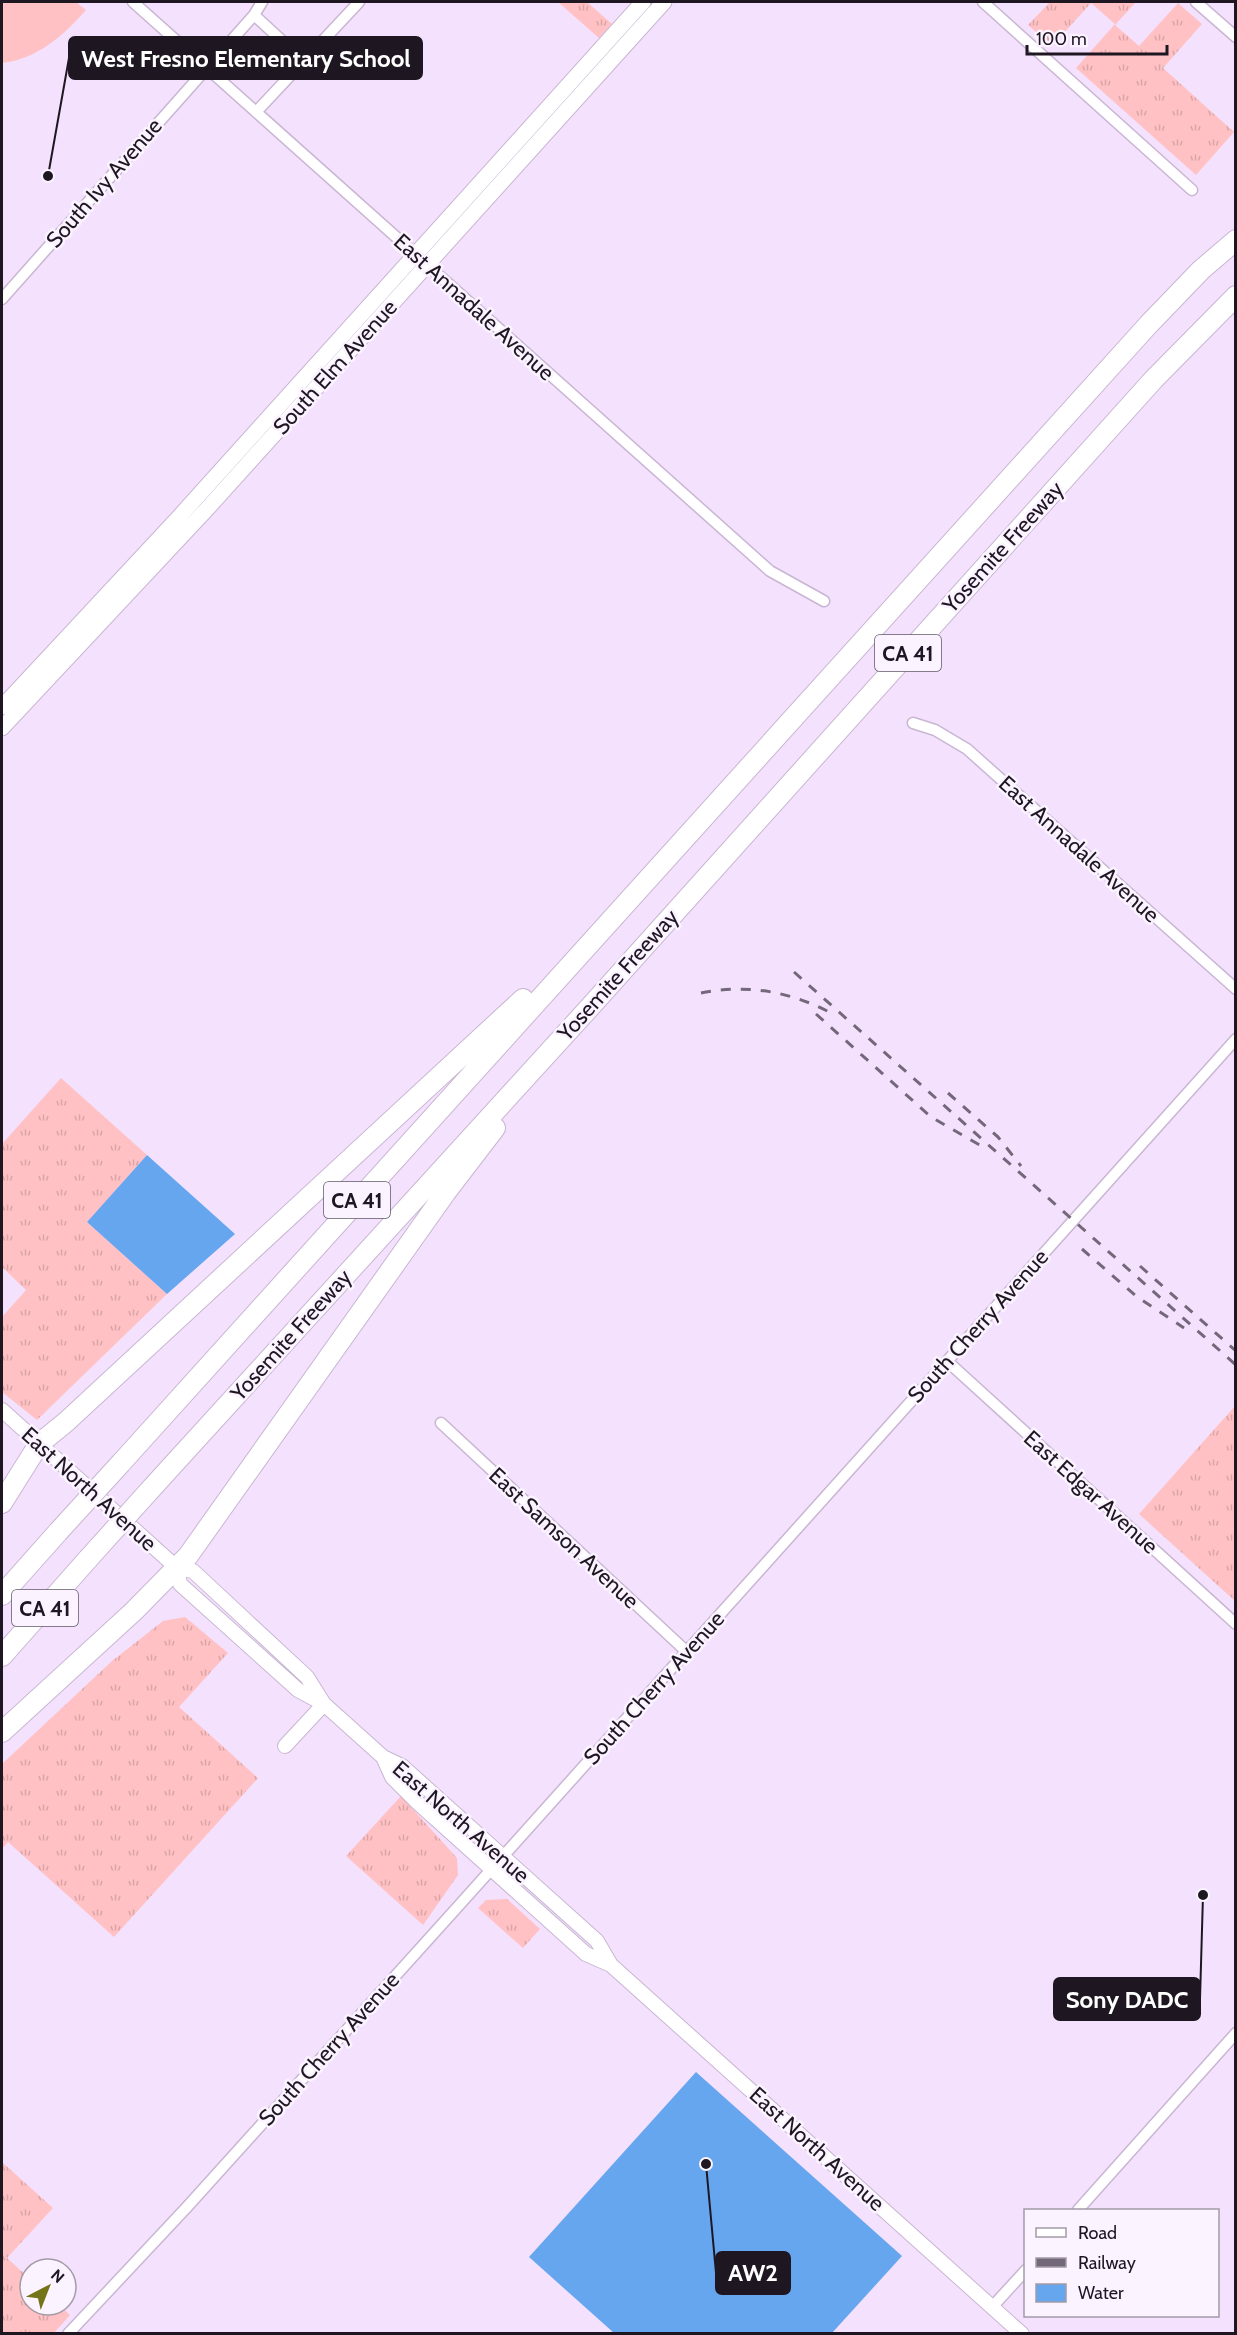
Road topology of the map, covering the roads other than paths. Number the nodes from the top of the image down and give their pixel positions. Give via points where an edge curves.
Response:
1 (133, 2) edge
2 (261, 2) edge
3 (359, 2) edge
4 (643, 2) edge
5 (664, 2) edge
6 (983, 2) edge
7 (1196, 2) edge
8 (254, 15) junction
9 (1236, 37) edge
10 (305, 62) junction
11 (206, 67) junction
12 (256, 112) junction
13 (1192, 190) dead end
14 (1236, 240) edge
15 (421, 259) junction
16 (2, 298) edge
17 (1234, 298) edge
18 (824, 601) dead end
19 (62, 652) junction
20 (2, 707) edge
21 (913, 723) dead end
22 (2, 728) edge
23 (593, 938) junction
24 (1236, 989) edge
25 (590, 1007) junction
26 (1236, 1039) edge
27 (947, 1361) junction
28 (2, 1410) edge
29 (441, 1423) dead end
30 (39, 1444) junction
31 (2, 1503) edge
32 (177, 1568) junction
33 (2, 1595) edge
34 (1236, 1624) edge
35 (687, 1652) junction
36 (2, 1656) edge
37 (324, 1704) junction
38 (2, 1732) edge
39 (285, 1746) dead end
40 (383, 1757) junction
41 (503, 1857) junction
42 (491, 1870) junction
43 (611, 1965) junction
44 (1236, 2033) edge
45 (1080, 2209) edge
46 (1024, 2272) edge
47 (993, 2306) junction
48 (68, 2334) edge
49 (1023, 2334) edge

1 - 11 street, East Annadale Avenue
2 - 8 street, South Ivy Avenue
3 - 10 street
4 - 15 main road, South Elm Avenue
5 - 15 main road, South Elm Avenue
6 - 13 street
7 - 9 street
8 - 10 street
8 - 11 street, South Ivy Avenue
10 - 12 street
11 - 12 street, East Annadale Avenue
11 - 16 street, South Ivy Avenue
12 - 15 street, East Annadale Avenue
14 - 23 highway, Yosemite Freeway / CA 41 via 1149,324
15 - 18 street, East Annadale Avenue via 770,571
15 - 19 main road, South Elm Avenue via 172,525
17 - 25 highway, Yosemite Freeway / CA 41 via 1154,379
19 - 20 main road, South Elm Avenue
19 - 22 main road, South Elm Avenue
21 - 24 street, East Annadale Avenue via 935,729 967,749
23 - 30 highway
23 - 33 highway, Yosemite Freeway / CA 41, bridge
25 - 32 highway via 446,1192
25 - 36 highway, Yosemite Freeway / CA 41, bridge
26 - 27 street, South Cherry Avenue
27 - 34 street, East Edgar Avenue
27 - 35 street, South Cherry Avenue
28 - 30 street, East North Avenue
29 - 35 street, East Samson Avenue
30 - 31 highway
30 - 32 street, East North Avenue
32 - 37 street, East North Avenue via 180,1584 291,1684
32 - 38 highway
35 - 41 street, South Cherry Avenue
37 - 39 street
37 - 40 street, East North Avenue
40 - 41 street, East North Avenue via 402,1766
40 - 42 street, East North Avenue via 392,1777
41 - 42 street, South Cherry Avenue
41 - 43 street, East North Avenue via 597,1941
42 - 43 street, East North Avenue via 586,1954
42 - 48 street, South Cherry Avenue
43 - 47 street, East North Avenue
44 - 45 street
46 - 47 street
47 - 49 street, East North Avenue

